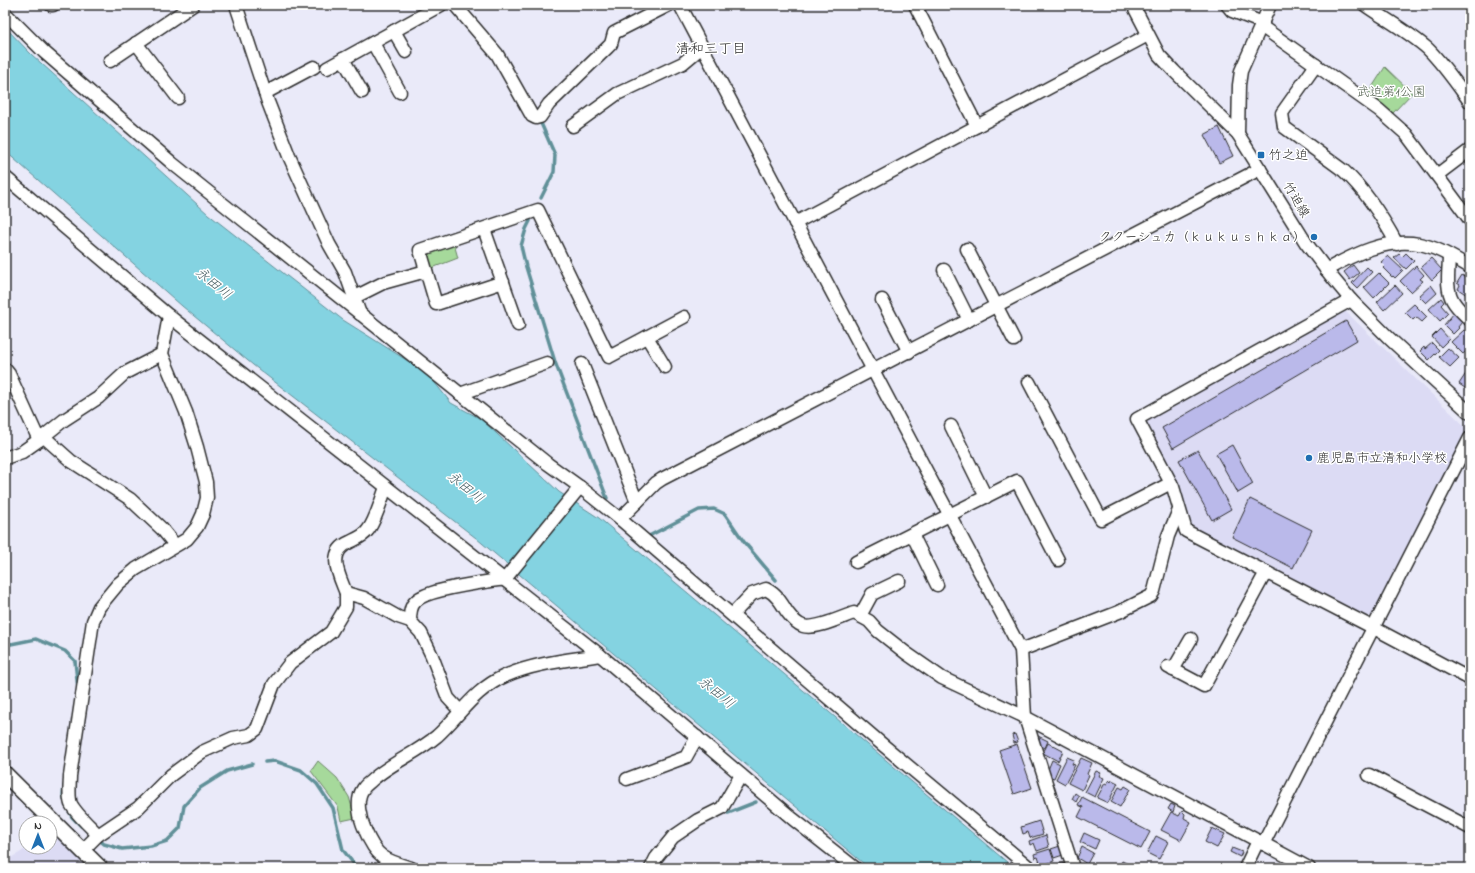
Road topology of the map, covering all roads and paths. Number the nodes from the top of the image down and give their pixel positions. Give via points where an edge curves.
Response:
1 (193, 5) edge
2 (236, 5) edge
3 (441, 5) edge
4 (455, 5) edge
5 (669, 5) edge
6 (680, 5) edge
7 (915, 5) edge
8 (1133, 5) edge
9 (1227, 5) edge
10 (1270, 5) edge
11 (1365, 5) edge
12 (5, 13) edge
13 (1262, 24) junction
14 (394, 31) junction
15 (1148, 35) junction
16 (136, 43) junction
17 (372, 43) junction
18 (702, 47) junction
19 (406, 52) dead end
20 (343, 59) junction
21 (110, 61) dead end
22 (1316, 65) junction
23 (314, 67) dead end
24 (327, 68) dead end
25 (362, 92) dead end
26 (400, 92) dead end
27 (265, 93) junction
28 (178, 98) dead end
29 (1470, 102) edge
30 (573, 126) dead end
31 (976, 126) junction
32 (1238, 134) junction
33 (1470, 150) edge
34 (1260, 169) junction
35 (1437, 175) junction
36 (5, 177) edge
37 (1470, 220) edge
38 (795, 223) junction
39 (484, 228) junction
40 (1397, 244) junction
41 (967, 249) dead end
42 (1449, 256) junction
43 (1470, 267) edge
44 (944, 270) dead end
45 (1326, 270) junction
46 (426, 271) junction
47 (503, 282) junction
48 (355, 297) junction
49 (882, 300) dead end
50 (1351, 300) junction
51 (996, 306) junction
52 (360, 314) junction
53 (169, 316) junction
54 (684, 317) dead end
55 (969, 320) junction
56 (1470, 320) edge
57 (518, 324) dead end
58 (647, 337) junction
59 (1014, 340) dead end
60 (909, 352) junction
61 (162, 354) junction
62 (547, 363) dead end
63 (582, 364) dead end
64 (665, 367) dead end
65 (5, 369) edge
66 (873, 370) junction
67 (1029, 382) dead end
68 (460, 394) junction
69 (1470, 414) edge
70 (951, 426) dead end
71 (41, 438) junction
72 (1470, 438) edge
73 (5, 458) edge
74 (1171, 483) junction
75 (386, 487) junction
76 (580, 488) junction
77 (986, 497) junction
78 (637, 502) junction
79 (1179, 510) junction
80 (949, 515) junction
81 (620, 519) junction
82 (912, 534) junction
83 (175, 545) junction
84 (1058, 560) dead end
85 (856, 562) dead end
86 (1266, 572) junction
87 (505, 579) junction
88 (899, 581) dead end
89 (937, 585) dead end
90 (346, 593) junction
91 (732, 615) junction
92 (860, 616) junction
93 (410, 621) junction
94 (1372, 627) junction
95 (1191, 639) dead end
96 (1020, 650) junction
97 (600, 655) junction
98 (1470, 679) edge
99 (460, 711) junction
100 (1025, 717) junction
101 (697, 737) junction
102 (5, 774) edge
103 (741, 775) junction
104 (1369, 775) dead end
105 (627, 779) dead end
106 (1470, 828) edge
107 (92, 841) junction
108 (1260, 842) junction
109 (100, 868) edge
110 (411, 868) edge
111 (651, 868) edge
112 (855, 868) edge
113 (1030, 868) edge
114 (1073, 868) edge
115 (1245, 868) edge
116 (1309, 868) edge

1 - 16 street
2 - 27 street
3 - 14 street
4 - 5 street via 497,54 532,116 536,118 540,117 549,104 611,44 614,33
6 - 18 street
7 - 31 street
8 - 15 street, 竹迫線
9 - 13 street via 1232,11
10 - 13 street
11 - 29 street via 1427,48
12 - 52 street via 44,52 151,146
13 - 22 street
13 - 32 street via 1242,71 1239,85
14 - 17 street
14 - 19 street
15 - 31 street
15 - 32 street, 竹迫線 via 1159,55
16 - 21 street
16 - 28 street
17 - 20 street
17 - 26 street
18 - 30 street via 683,63 617,94
18 - 38 street
20 - 24 street
20 - 25 street
22 - 35 street via 1395,124 1406,134
22 - 40 street via 1282,113 1284,127 1353,179
23 - 27 street
27 - 48 street via 289,156
31 - 38 street
32 - 34 street, 竹迫線
33 - 35 street
34 - 45 street, 竹迫線
34 - 51 street
35 - 37 street
36 - 53 street
38 - 66 street
39 - 46 street via 420,250
39 - 47 street
39 - 58 street via 538,210 609,357
40 - 42 street via 1419,244
40 - 45 street via 1368,250
41 - 51 street
42 - 43 street
42 - 56 street via 1450,294 1453,302
44 - 55 street
45 - 50 street, 竹迫線
46 - 47 street via 436,304
46 - 48 street via 384,283
47 - 57 street
48 - 52 street
49 - 60 street
50 - 69 street, 竹迫線
50 - 74 street via 1137,420
51 - 55 street
51 - 59 street
52 - 68 street
53 - 61 street
53 - 75 street
54 - 58 street
55 - 60 street
58 - 64 street
60 - 66 street
61 - 71 street via 125,373 98,398
61 - 83 street via 186,412 206,482 207,498 197,527 187,539
62 - 68 street
63 - 78 street
65 - 71 street
66 - 78 street via 662,480
66 - 80 street
67 - 74 street via 1101,520
68 - 76 street
70 - 77 street
71 - 73 street via 22,452
71 - 83 street via 71,461 130,499
72 - 94 street
74 - 79 street
75 - 87 street
75 - 90 street via 368,531 339,549 336,554 336,563
76 - 81 street
76 - 87 street
77 - 80 street
77 - 84 street via 1017,481
78 - 81 street
79 - 86 street via 1186,531
79 - 96 street via 1168,536 1151,596 1119,612
80 - 82 street
80 - 96 street
81 - 91 street
82 - 85 street
82 - 89 street
83 - 107 street via 136,569 118,584 98,607 93,621 69,791 72,804
86 - 94 street
86 - 95 street via 1204,686 1171,668
87 - 93 street via 427,594 412,605
87 - 97 street
88 - 92 street via 872,594
90 - 93 street via 364,598
90 - 107 street via 346,607 331,632 290,663 274,684 257,729 249,735 233,738 202,752 171,775 138,808
91 - 92 street via 752,594 766,589 772,591 788,615 802,626 813,626 854,613
91 - 113 street via 882,745
92 - 100 street via 942,678
93 - 99 street via 421,633 448,698
94 - 98 street
94 - 108 street
96 - 100 street
97 - 99 street via 524,668 504,676 486,687
97 - 101 street
99 - 110 street via 437,736 377,776 363,788 360,796 363,827 376,852 394,863
100 - 108 street
100 - 114 street
101 - 103 street
101 - 105 street via 686,757
102 - 107 main road
103 - 111 street via 722,808 673,837
103 - 112 street
104 - 106 street
107 - 109 main road
108 - 115 street
108 - 116 street

